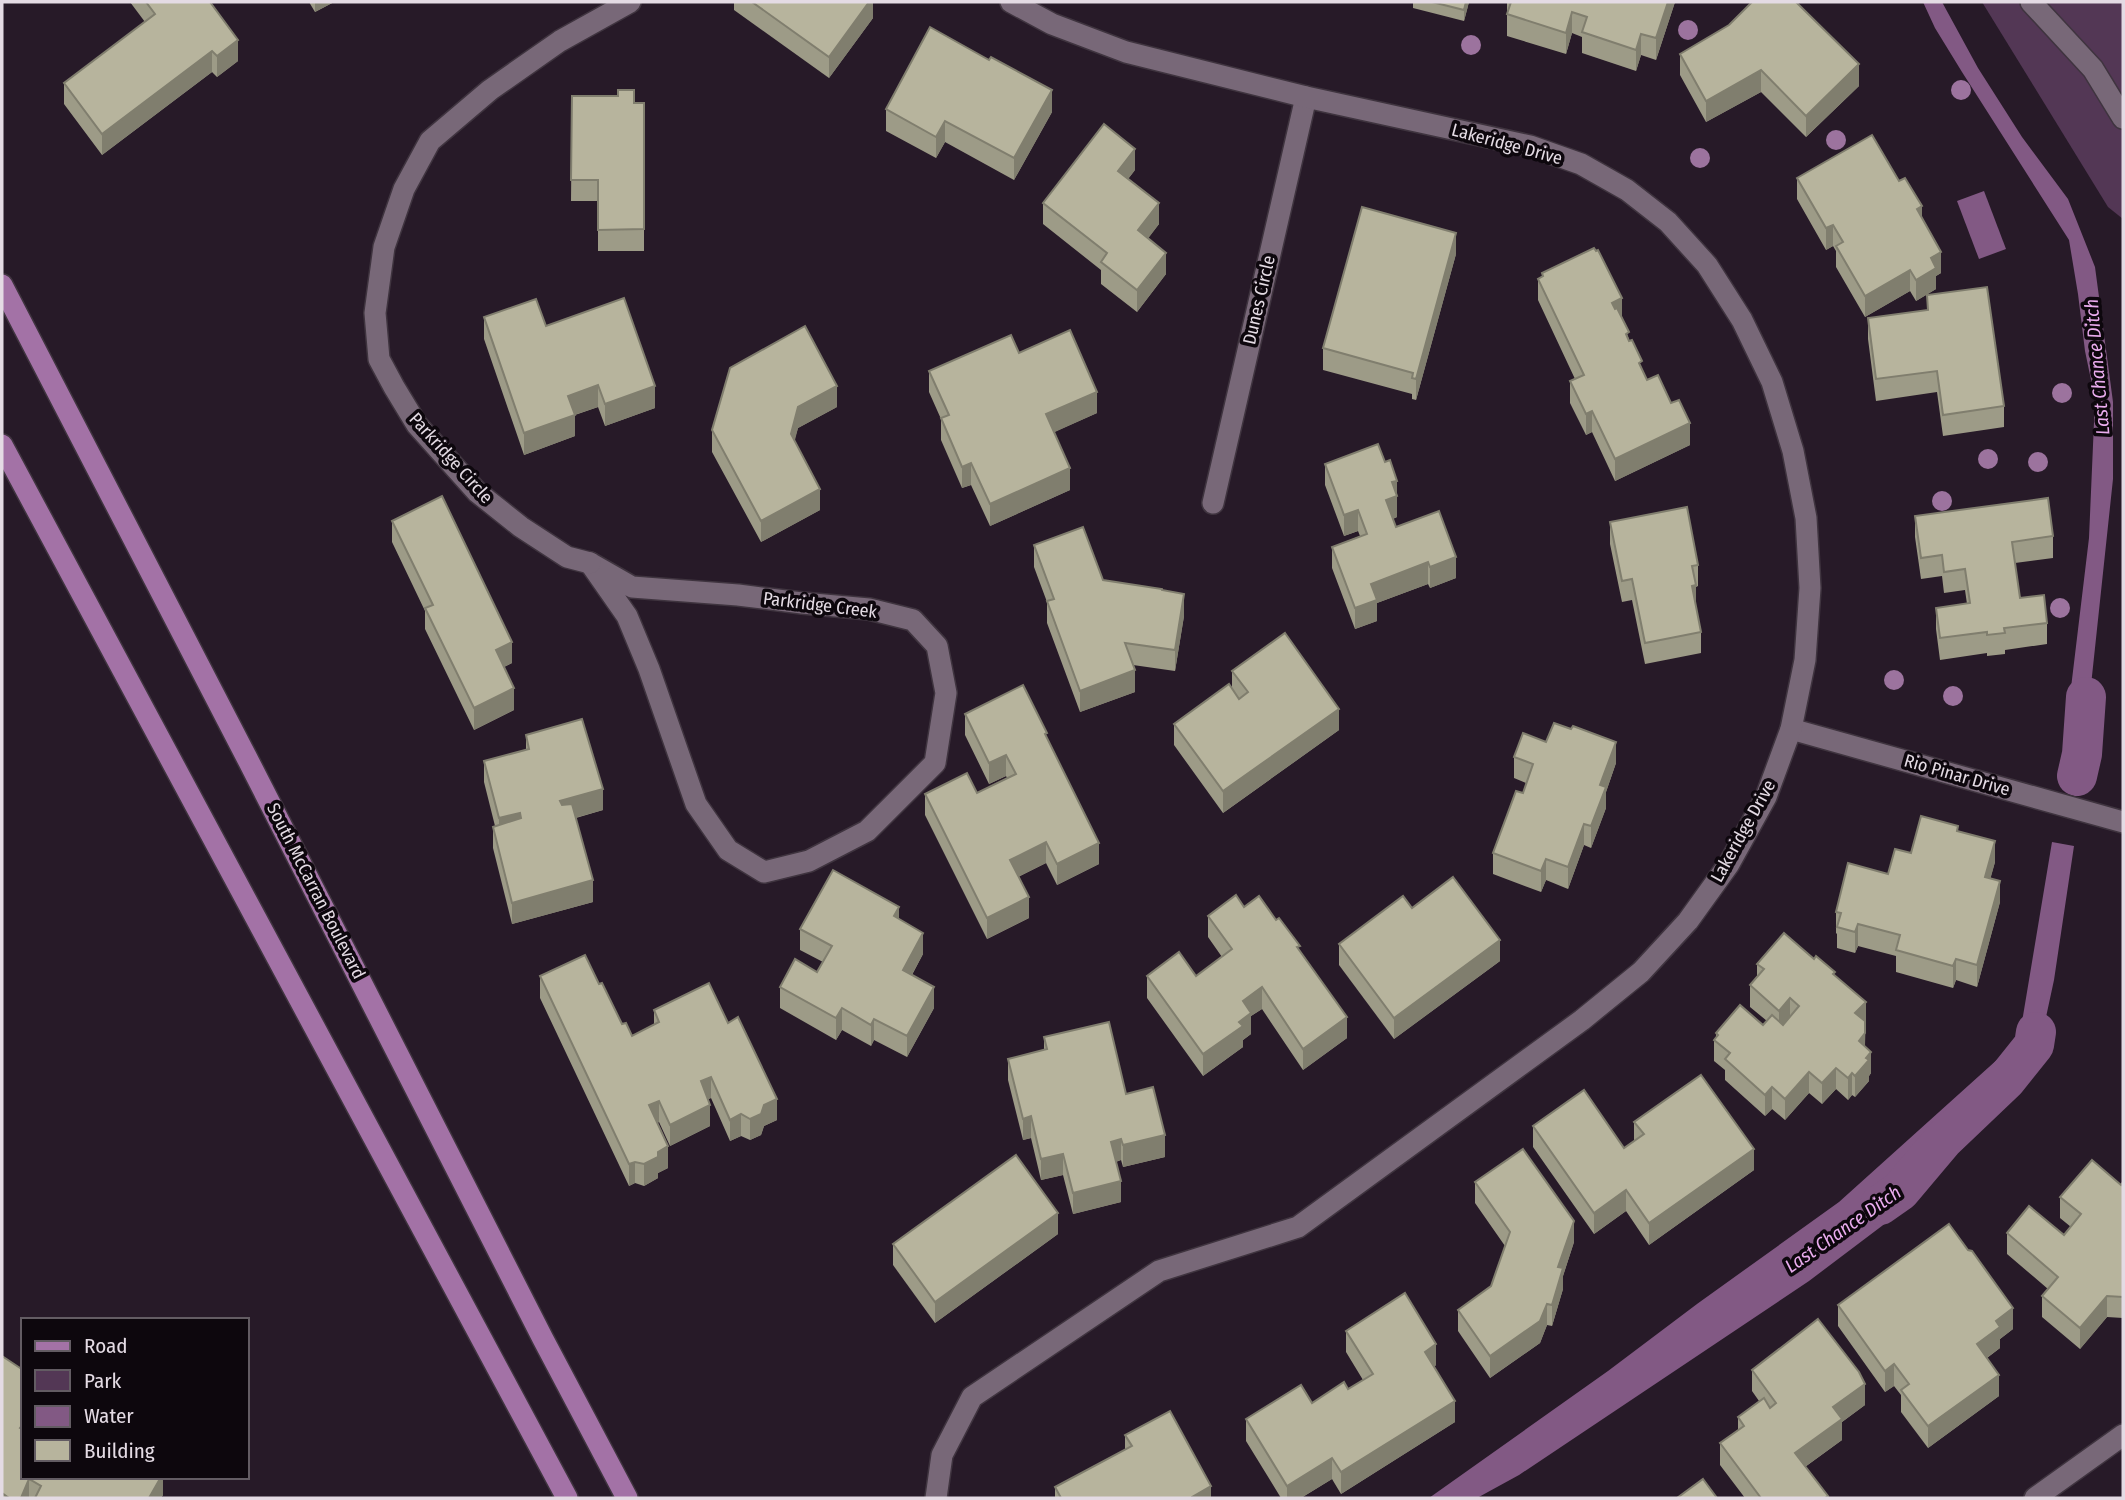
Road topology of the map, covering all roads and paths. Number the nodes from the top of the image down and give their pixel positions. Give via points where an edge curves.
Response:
1 (630, 2) edge
2 (1011, 2) edge
3 (2031, 2) edge
4 (1306, 97) junction
5 (2123, 118) edge
6 (2, 285) edge
7 (2, 445) edge
8 (1213, 503) dead end
9 (590, 562) junction
10 (1791, 729) junction
11 (2123, 822) edge
12 (2123, 1435) edge
13 (567, 1498) edge
14 (627, 1498) edge
15 (936, 1498) edge
16 (2035, 1498) edge

1 - 9 street, Parkridge Circle via 560,41 490,90 430,141 404,189 384,247 375,313 379,359 417,425 477,492 521,527 567,557
2 - 4 street, Lakeridge Drive via 1052,24 1126,52
3 - 5 street via 2093,69
4 - 8 street, Dunes Circle
4 - 10 street, Lakeridge Drive via 1530,146 1581,164 1627,190 1668,222 1707,265 1742,320 1772,382 1794,451 1806,518 1810,588 1805,660
6 - 14 main road, South McCarran Boulevard
7 - 13 main road
9 - 9 street, Parkridge Creek via 632,587 869,609 913,620 937,646 946,692 935,763 867,831 809,861 764,872 728,849 696,803 627,615
10 - 11 street, Rio Pinar Drive
10 - 15 street, Lakeridge Drive via 1766,797 1729,864 1688,921 1641,972 1298,1227 1158,1271 972,1397 942,1455
12 - 16 street

